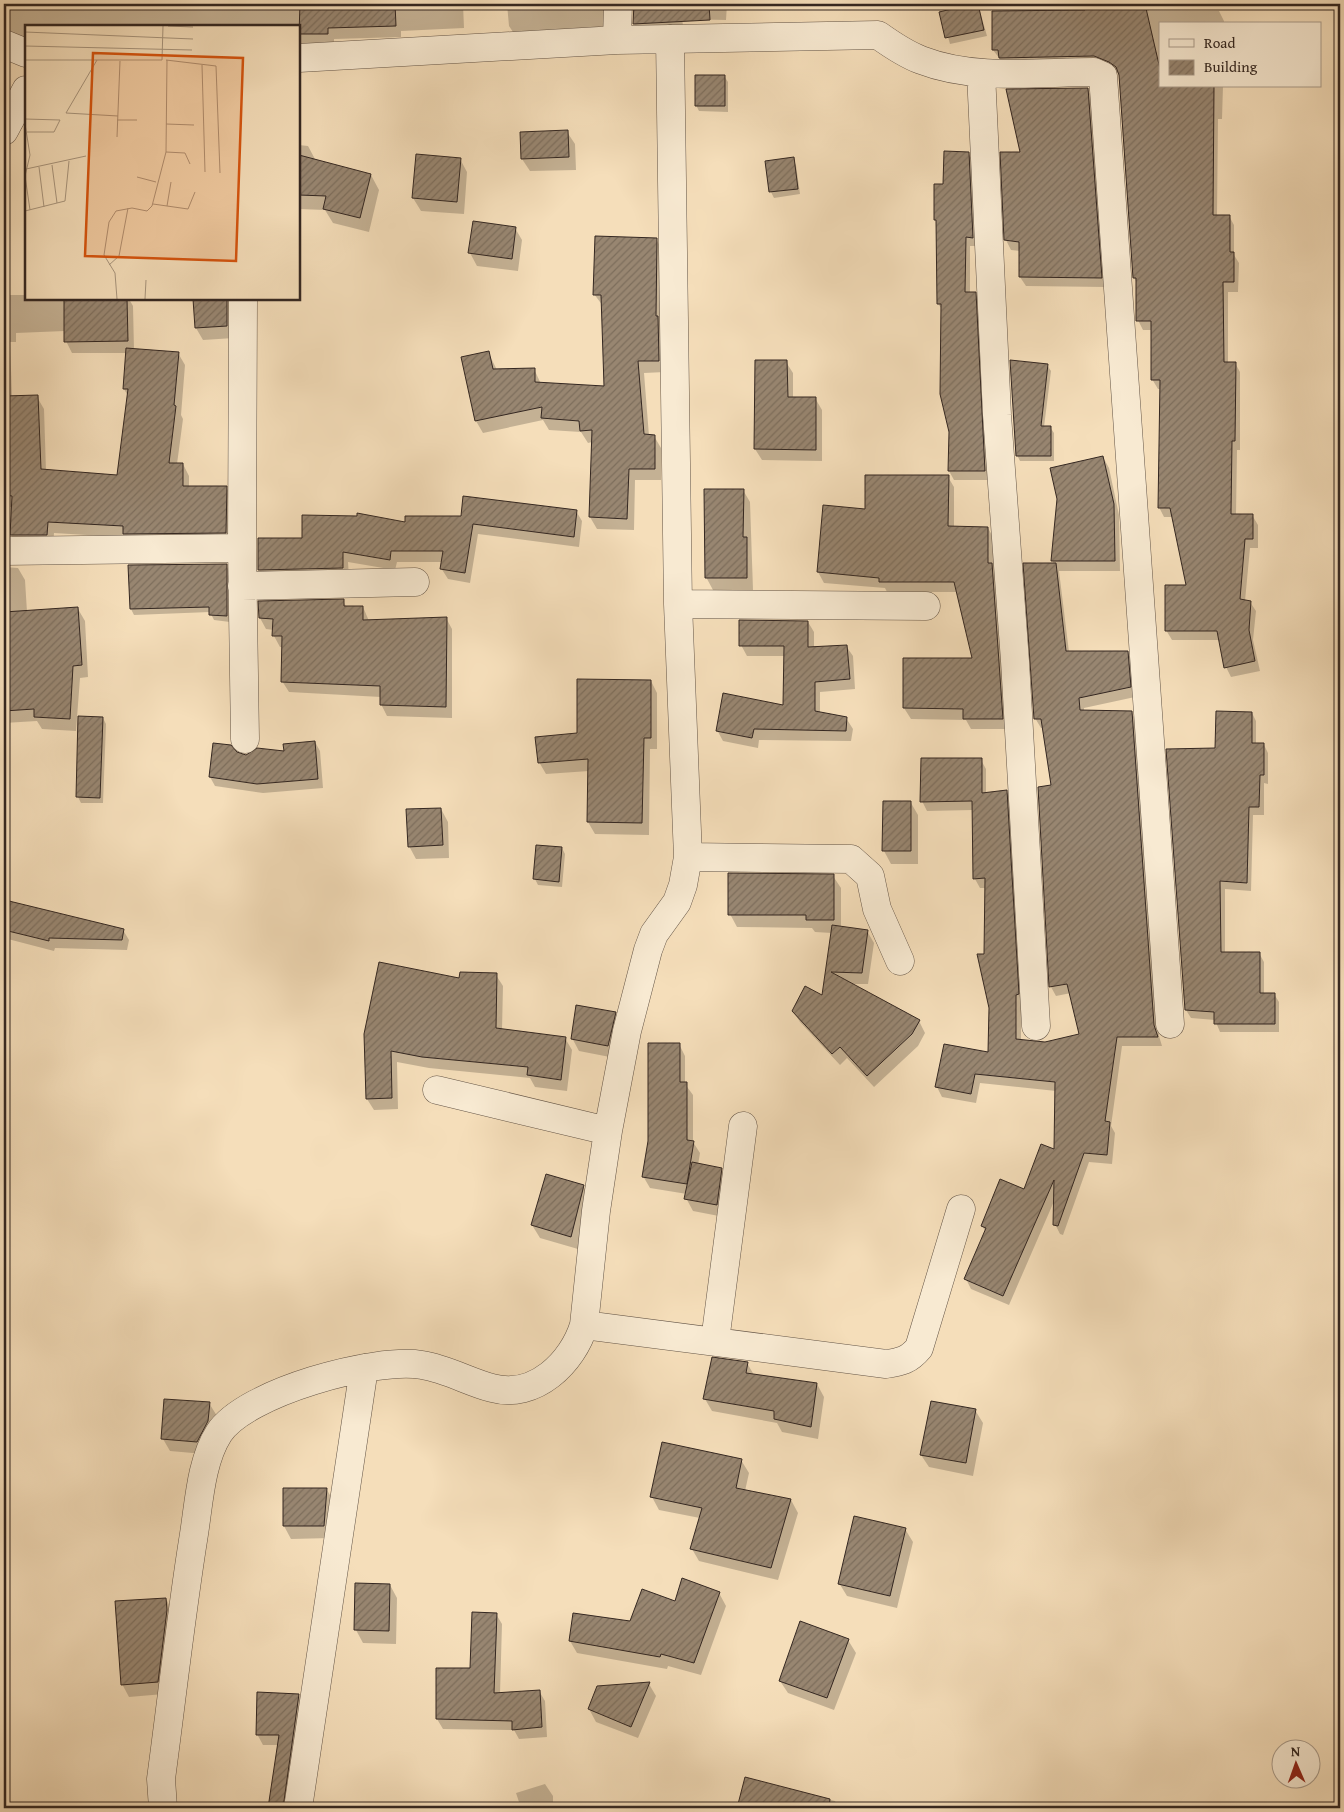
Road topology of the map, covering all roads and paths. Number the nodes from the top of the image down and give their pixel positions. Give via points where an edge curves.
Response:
1 (618, 4) edge
2 (670, 39) junction
3 (617, 40) junction
4 (4, 44) edge
5 (25, 53) edge
6 (300, 58) edge
7 (981, 73) junction
8 (25, 92) edge
9 (4, 131) edge
10 (243, 300) edge
11 (242, 548) junction
12 (4, 551) edge
13 (415, 582) dead end
14 (242, 586) junction
15 (678, 604) junction
16 (926, 606) dead end
17 (245, 739) dead end
18 (688, 857) junction
19 (900, 961) dead end
20 (1170, 1024) dead end
21 (1036, 1026) dead end
22 (437, 1090) dead end
23 (743, 1126) dead end
24 (608, 1131) junction
25 (961, 1209) dead end
26 (584, 1325) junction
27 (715, 1341) junction
28 (364, 1368) junction
29 (163, 1808) edge
30 (298, 1808) edge

1 - 3 street
2 - 3 street
2 - 7 street via 878,35 922,60 946,68
2 - 15 street
3 - 6 street
4 - 5 street
7 - 20 street via 1094,72 1103,76 1104,81
7 - 21 street via 998,415
8 - 9 street
10 - 11 street
11 - 12 street
11 - 14 street
13 - 14 street
14 - 17 street
15 - 16 street
15 - 18 street
18 - 19 street via 851,859 870,876 877,909
18 - 24 street via 677,902 654,934 648,950
22 - 24 street
23 - 27 street
24 - 26 street
25 - 27 street via 919,1348 910,1358 886,1364
26 - 27 street
26 - 28 street via 571,1354 548,1378 532,1386 494,1389 422,1365
28 - 29 street via 292,1387 258,1401 220,1432 209,1456 184,1596 161,1779
28 - 30 street

